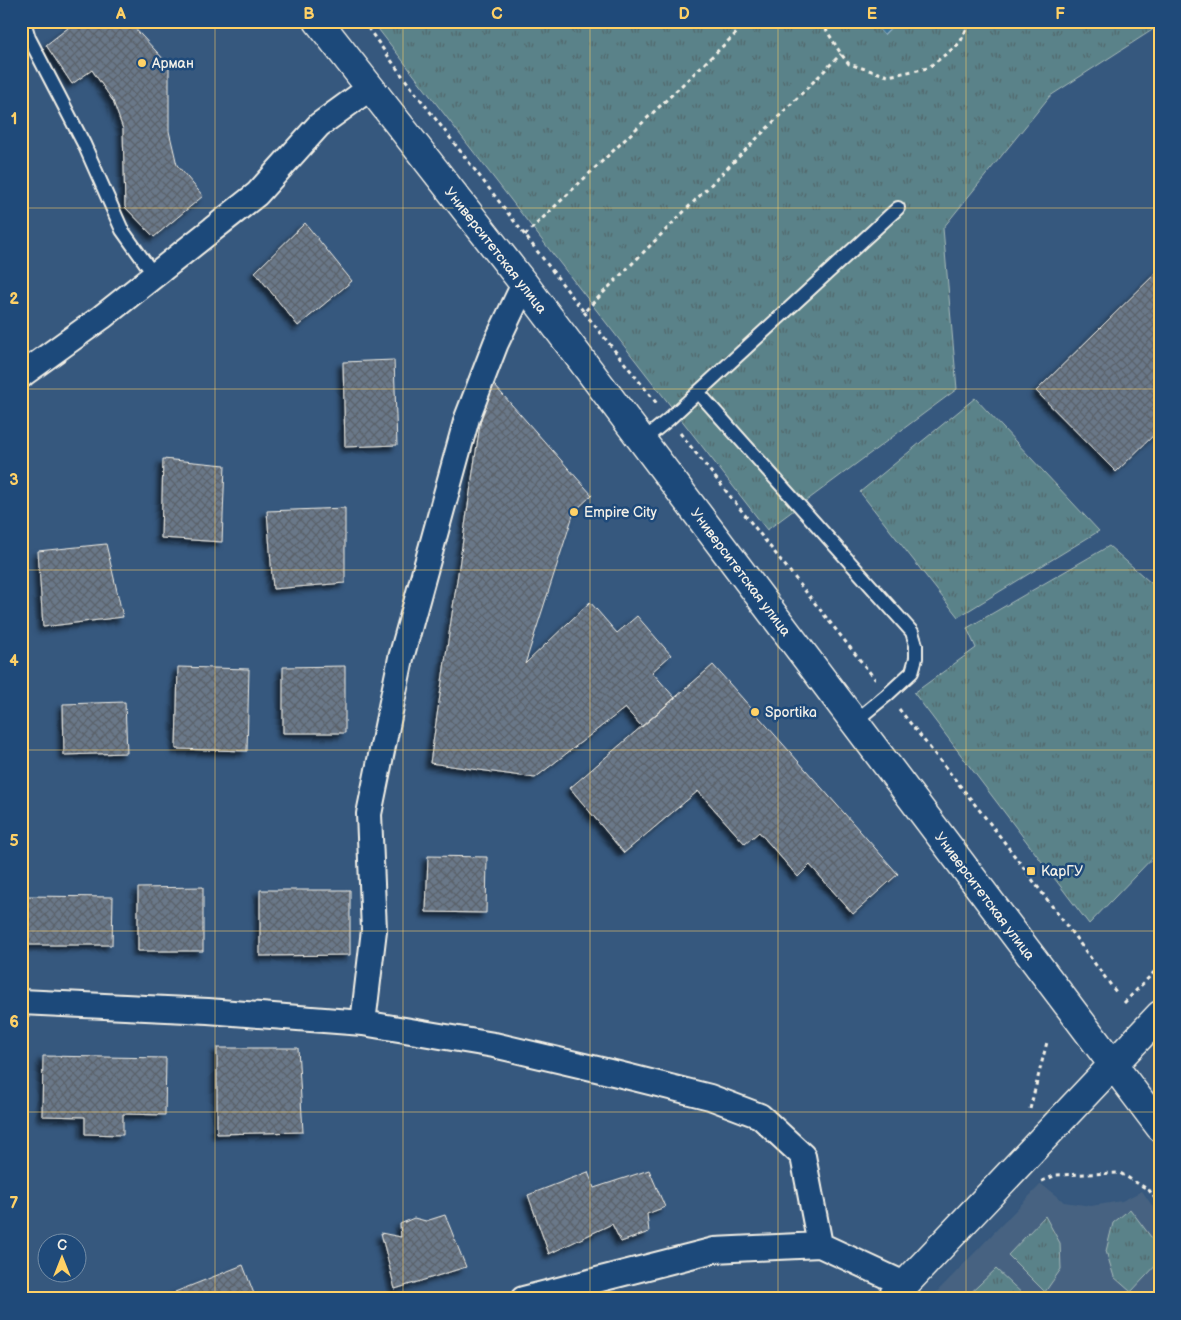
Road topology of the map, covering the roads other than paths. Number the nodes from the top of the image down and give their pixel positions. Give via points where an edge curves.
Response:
1 (24, 21) edge
2 (318, 21) edge
3 (370, 88) junction
4 (898, 208) dead end
5 (154, 275) junction
6 (524, 284) junction
7 (21, 376) edge
8 (698, 392) junction
9 (642, 440) junction
10 (854, 722) junction
11 (21, 1002) edge
12 (1160, 1015) edge
13 (363, 1023) junction
14 (1112, 1064) junction
15 (1160, 1127) edge
16 (820, 1245) junction
17 (898, 1291) edge
18 (523, 1299) edge

1 - 5 lane via 29,38 84,144 122,230
2 - 3 main road, Университетская улица
3 - 5 street via 319,125 257,194
3 - 6 main road, Университетская улица
4 - 8 lane
5 - 7 street
6 - 9 main road, Университетская улица
6 - 13 street via 496,342 467,418 401,658 369,814 374,930
8 - 9 lane
8 - 10 lane via 912,632 916,645 912,672
9 - 10 main road, Университетская улица
10 - 14 main road, Университетская улица
11 - 13 street
12 - 14 main road
13 - 16 street via 494,1045 618,1074 710,1097 760,1116 803,1156
14 - 15 main road, Университетская улица
14 - 17 main road
16 - 17 street
16 - 18 street via 714,1250

